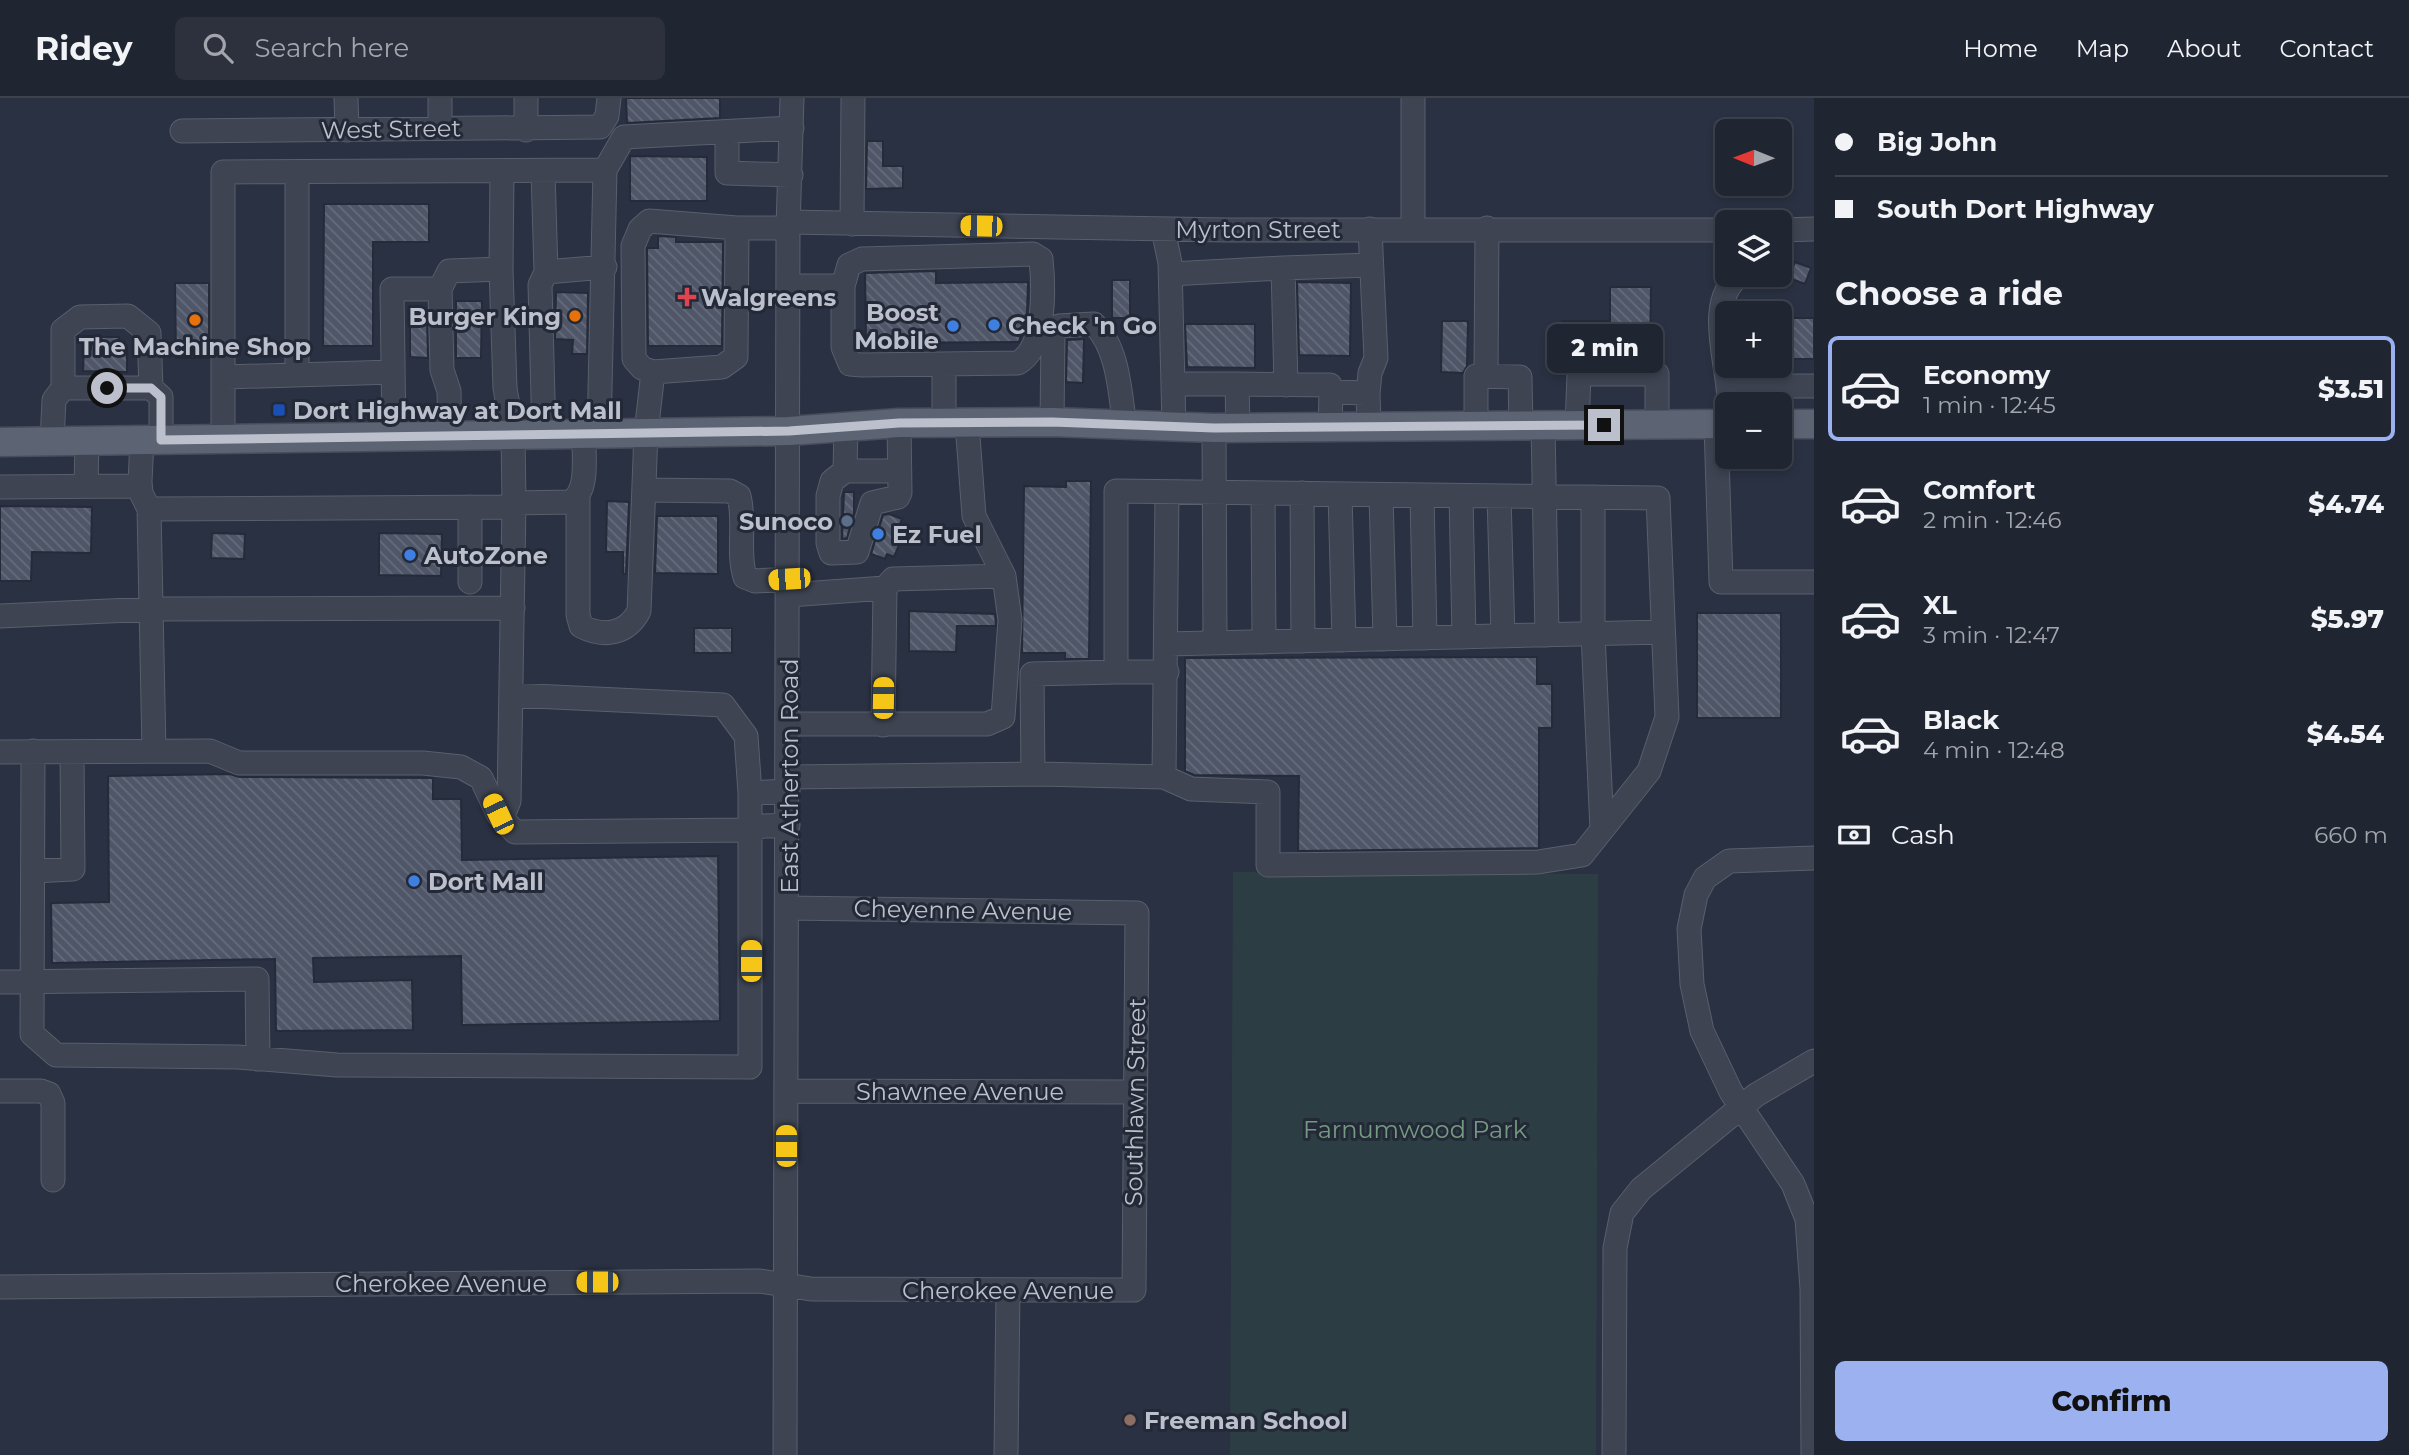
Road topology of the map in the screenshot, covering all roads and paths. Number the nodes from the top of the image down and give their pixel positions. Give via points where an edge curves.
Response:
1 (346, 98) edge
2 (440, 98) edge
3 (526, 98) edge
4 (609, 98) edge
5 (792, 98) edge
6 (853, 98) edge
7 (1413, 98) edge
8 (440, 128) junction
9 (792, 128) junction
10 (347, 130) junction
11 (526, 130) junction
12 (182, 131) dead end
13 (727, 132) junction
14 (605, 170) junction
15 (543, 171) junction
16 (502, 172) junction
17 (297, 173) junction
18 (791, 175) junction
19 (852, 224) junction
20 (789, 225) junction
21 (737, 228) junction
22 (1487, 228) junction
23 (1163, 229) junction
24 (1370, 229) junction
25 (1413, 229) junction
26 (1814, 229) edge
27 (1227, 230) junction
28 (1715, 230) edge
29 (1792, 230) edge
30 (1371, 265) junction
31 (605, 267) junction
32 (1283, 268) junction
33 (501, 269) junction
34 (1230, 271) junction
35 (545, 272) junction
36 (1171, 274) junction
37 (846, 276) junction
38 (789, 286) junction
39 (1729, 287) edge
40 (440, 289) junction
41 (944, 364) junction
42 (393, 372) junction
43 (653, 372) junction
44 (297, 375) junction
45 (1486, 376) junction
46 (225, 377) junction
47 (1174, 384) junction
48 (1237, 384) junction
49 (1286, 385) junction
50 (1814, 386) edge
51 (63, 388) junction
52 (151, 388) junction
53 (1331, 392) junction
54 (1724, 392) edge
55 (1792, 392) edge
56 (1368, 393) junction
57 (1715, 412) edge
58 (1052, 422) junction
59 (899, 423) junction
60 (956, 423) junction
61 (1792, 424) edge
62 (1814, 424) edge
63 (846, 425) junction
64 (1657, 425) junction
65 (1369, 426) junction
66 (1476, 426) junction
67 (1532, 426) junction
68 (1577, 426) junction
69 (1125, 427) junction
70 (1330, 427) junction
71 (1174, 428) junction
72 (1226, 428) junction
73 (789, 431) junction
74 (646, 433) junction
75 (592, 434) junction
76 (513, 435) junction
77 (544, 435) junction
78 (450, 436) junction
79 (394, 437) junction
80 (223, 439) junction
81 (151, 440) junction
82 (52, 441) junction
83 (87, 441) junction
84 (0, 442) edge
85 (1724, 469) edge
86 (845, 471) junction
87 (899, 471) junction
88 (140, 481) junction
89 (86, 486) junction
90 (0, 487) edge
91 (644, 490) junction
92 (1167, 492) junction
93 (1216, 492) junction
94 (1263, 493) junction
95 (1302, 494) junction
96 (1340, 494) junction
97 (1381, 495) junction
98 (1422, 495) junction
99 (828, 496) junction
100 (1461, 496) junction
101 (1499, 496) junction
102 (789, 497) junction
103 (1545, 497) junction
104 (1592, 497) junction
105 (578, 498) junction
106 (514, 503) junction
107 (470, 508) junction
108 (149, 509) junction
109 (789, 544) junction
110 (828, 544) junction
111 (1004, 576) junction
112 (470, 582) dead end
113 (1814, 582) edge
114 (789, 587) junction
115 (885, 588) junction
116 (513, 608) junction
117 (152, 609) junction
118 (0, 616) edge
119 (1663, 632) junction
120 (1593, 634) junction
121 (1547, 635) junction
122 (1503, 636) junction
123 (1464, 637) junction
124 (1425, 638) junction
125 (1385, 639) junction
126 (1343, 640) junction
127 (1303, 641) junction
128 (1215, 642) junction
129 (1264, 642) junction
130 (1167, 645) junction
131 (1116, 672) junction
132 (1167, 672) junction
133 (512, 695) junction
134 (788, 724) junction
135 (883, 725) junction
136 (33, 751) junction
137 (154, 751) junction
138 (0, 752) edge
139 (72, 752) junction
140 (1033, 774) junction
141 (1164, 777) junction
142 (788, 784) junction
143 (750, 793) junction
144 (502, 818) junction
145 (788, 825) junction
146 (751, 830) junction
147 (1602, 830) junction
148 (1814, 858) edge
149 (33, 871) junction
150 (788, 908) junction
151 (1137, 913) joint
152 (0, 982) edge
153 (32, 983) junction
154 (258, 1059) junction
155 (1814, 1061) edge
156 (787, 1066) junction
157 (750, 1068) junction
158 (0, 1091) edge
159 (786, 1091) junction
160 (1134, 1092) junction
161 (1742, 1107) junction
162 (53, 1180) dead end
163 (787, 1284) junction
164 (0, 1287) edge
165 (1007, 1290) junction
166 (1134, 1290) joint
167 (785, 1455) edge
168 (1006, 1455) edge
169 (1614, 1455) edge
170 (1812, 1455) edge

1 - 10 street
2 - 8 street
3 - 11 street
4 - 11 street, West Street via 600,127
5 - 9 street, East Atherton Road
6 - 19 street
7 - 25 street
8 - 10 street, West Street
8 - 11 street, West Street
9 - 13 street
9 - 18 street, East Atherton Road
10 - 12 street, West Street
13 - 14 street via 624,137
13 - 18 street via 727,173
14 - 15 street
14 - 31 street
15 - 16 street
15 - 35 street
16 - 17 street
16 - 33 street
17 - 44 street
17 - 46 street via 223,172
18 - 20 street, East Atherton Road
19 - 20 street, Myrton Street
19 - 23 street, Myrton Street
20 - 21 street, Myrton Street
20 - 38 street, East Atherton Road
21 - 43 street via 736,357 722,367
21 - 43 street, Myrton Street via 649,221 640,229 633,246 634,359
22 - 25 street, Myrton Street
22 - 28 street, Myrton Street
22 - 45 street
23 - 27 street, Myrton Street
23 - 36 street
24 - 25 street, Myrton Street
24 - 27 street, Myrton Street
24 - 30 street
26 - 29 street
27 - 34 street
30 - 32 street
30 - 56 street via 1376,358
31 - 35 street
31 - 75 street
32 - 34 street
32 - 49 street
33 - 40 street via 449,271
33 - 76 street via 505,388
34 - 36 street
35 - 77 street via 540,285
36 - 47 street
37 - 38 street
37 - 41 street via 844,347 850,364
37 - 41 street via 862,259 1032,254 1041,259 1044,288 1036,343 1017,363
38 - 73 street, East Atherton Road
39 - 54 street via 1722,301
40 - 42 street via 392,289
40 - 78 street via 442,370 449,391
41 - 60 street
42 - 44 street
42 - 79 street
43 - 74 street
44 - 46 street
45 - 66 street via 1476,376
45 - 67 street via 1520,377
46 - 80 street
47 - 48 street
47 - 71 street
48 - 49 street
48 - 72 street
49 - 53 street via 1330,385
50 - 55 street
51 - 52 street
51 - 52 street via 63,330 80,317 128,316 149,334
51 - 82 street via 54,400
52 - 81 street via 161,397
53 - 56 street
53 - 70 street
56 - 65 street
57 - 64 main road
58 - 60 main road
58 - 69 main road
58 - 69 street via 1053,334 1059,326 1094,324 1111,352
59 - 60 main road
59 - 63 main road
59 - 87 street
60 - 111 street via 974,516
61 - 62 main road
63 - 73 main road
63 - 86 street
64 - 68 main road
64 - 68 street via 1657,374 1579,374
65 - 66 main road
65 - 70 main road
66 - 67 main road
67 - 68 main road
67 - 103 street
69 - 71 main road
70 - 72 main road
71 - 72 main road
72 - 93 street
73 - 74 main road
73 - 102 street, East Atherton Road
74 - 75 main road
74 - 91 street
75 - 77 main road
75 - 105 street
76 - 77 main road
76 - 78 main road
76 - 106 street
78 - 79 main road
79 - 80 main road
80 - 81 main road
81 - 83 main road
81 - 88 street
82 - 83 main road
82 - 84 main road
83 - 89 street
85 - 113 street via 1721,582
86 - 87 street
86 - 99 street via 832,481
87 - 110 street via 900,492 894,500 872,503 859,550 831,553
88 - 89 street via 132,486
88 - 108 street
89 - 90 street
91 - 105 street via 639,611 632,625 620,632 591,631 582,626 578,615
91 - 114 street via 730,491 739,496 745,577
92 - 93 street
92 - 130 street
92 - 131 street via 1116,491
93 - 94 street
93 - 128 street
94 - 95 street
94 - 129 street
95 - 96 street
95 - 127 street
96 - 97 street
96 - 126 street
97 - 98 street
97 - 125 street
98 - 100 street
98 - 124 street
99 - 102 street
99 - 110 street
100 - 101 street
100 - 123 street
101 - 103 street
101 - 122 street
102 - 109 street, East Atherton Road
103 - 104 street
103 - 121 street
104 - 119 street via 1658,498
104 - 120 street
105 - 106 street
106 - 107 street via 503,508
106 - 116 street
107 - 108 street
107 - 112 street
108 - 117 street
109 - 110 street
109 - 114 street, East Atherton Road
111 - 115 street via 893,579
111 - 135 street via 1010,620 1003,717 987,724
114 - 115 street
114 - 134 street, East Atherton Road
115 - 135 street
116 - 117 street
116 - 133 street
117 - 118 street
117 - 137 street
119 - 120 street
119 - 147 street via 1667,717 1649,771
120 - 121 street
120 - 147 street
121 - 122 street
122 - 123 street
123 - 124 street
124 - 125 street
125 - 126 street
126 - 127 street
127 - 129 street
128 - 129 street
128 - 130 street
130 - 132 street
131 - 132 street
131 - 140 street via 1032,674
132 - 141 street
133 - 143 street via 723,705 746,736
133 - 144 street via 509,801
134 - 135 street
134 - 142 street, East Atherton Road
136 - 138 street
136 - 139 street
136 - 149 street
137 - 139 street
137 - 144 street via 210,751 239,764 461,767 481,778
139 - 149 street via 72,869
140 - 141 street
140 - 142 street
141 - 147 street via 1191,789 1268,792 1268,865 1538,862 1583,855
142 - 143 street
142 - 145 street, East Atherton Road
143 - 146 street
144 - 146 street via 515,832
145 - 146 street
145 - 150 street, East Atherton Road
146 - 157 street
148 - 161 street via 1728,861 1705,878 1696,895 1689,929 1692,984 1702,1031
149 - 153 street
150 - 151 street, Cheyenne Avenue
150 - 156 street, East Atherton Road
151 - 160 street, Southlawn Street
152 - 153 street
153 - 154 street via 32,1034 56,1055
153 - 154 street via 257,979
154 - 157 street via 337,1065
155 - 161 street
156 - 157 street
156 - 159 street, East Atherton Road
158 - 162 street via 49,1094 53,1103
159 - 160 street, Shawnee Avenue
159 - 163 street, East Atherton Road
160 - 166 street, Southlawn Street
161 - 169 street via 1641,1189 1622,1213 1615,1248
161 - 170 street via 1793,1184 1807,1219 1812,1289
163 - 164 street, Cherokee Avenue
163 - 165 street, Cherokee Avenue via 811,1289
163 - 167 street, East Atherton Road
165 - 166 street, Cherokee Avenue
165 - 168 street

